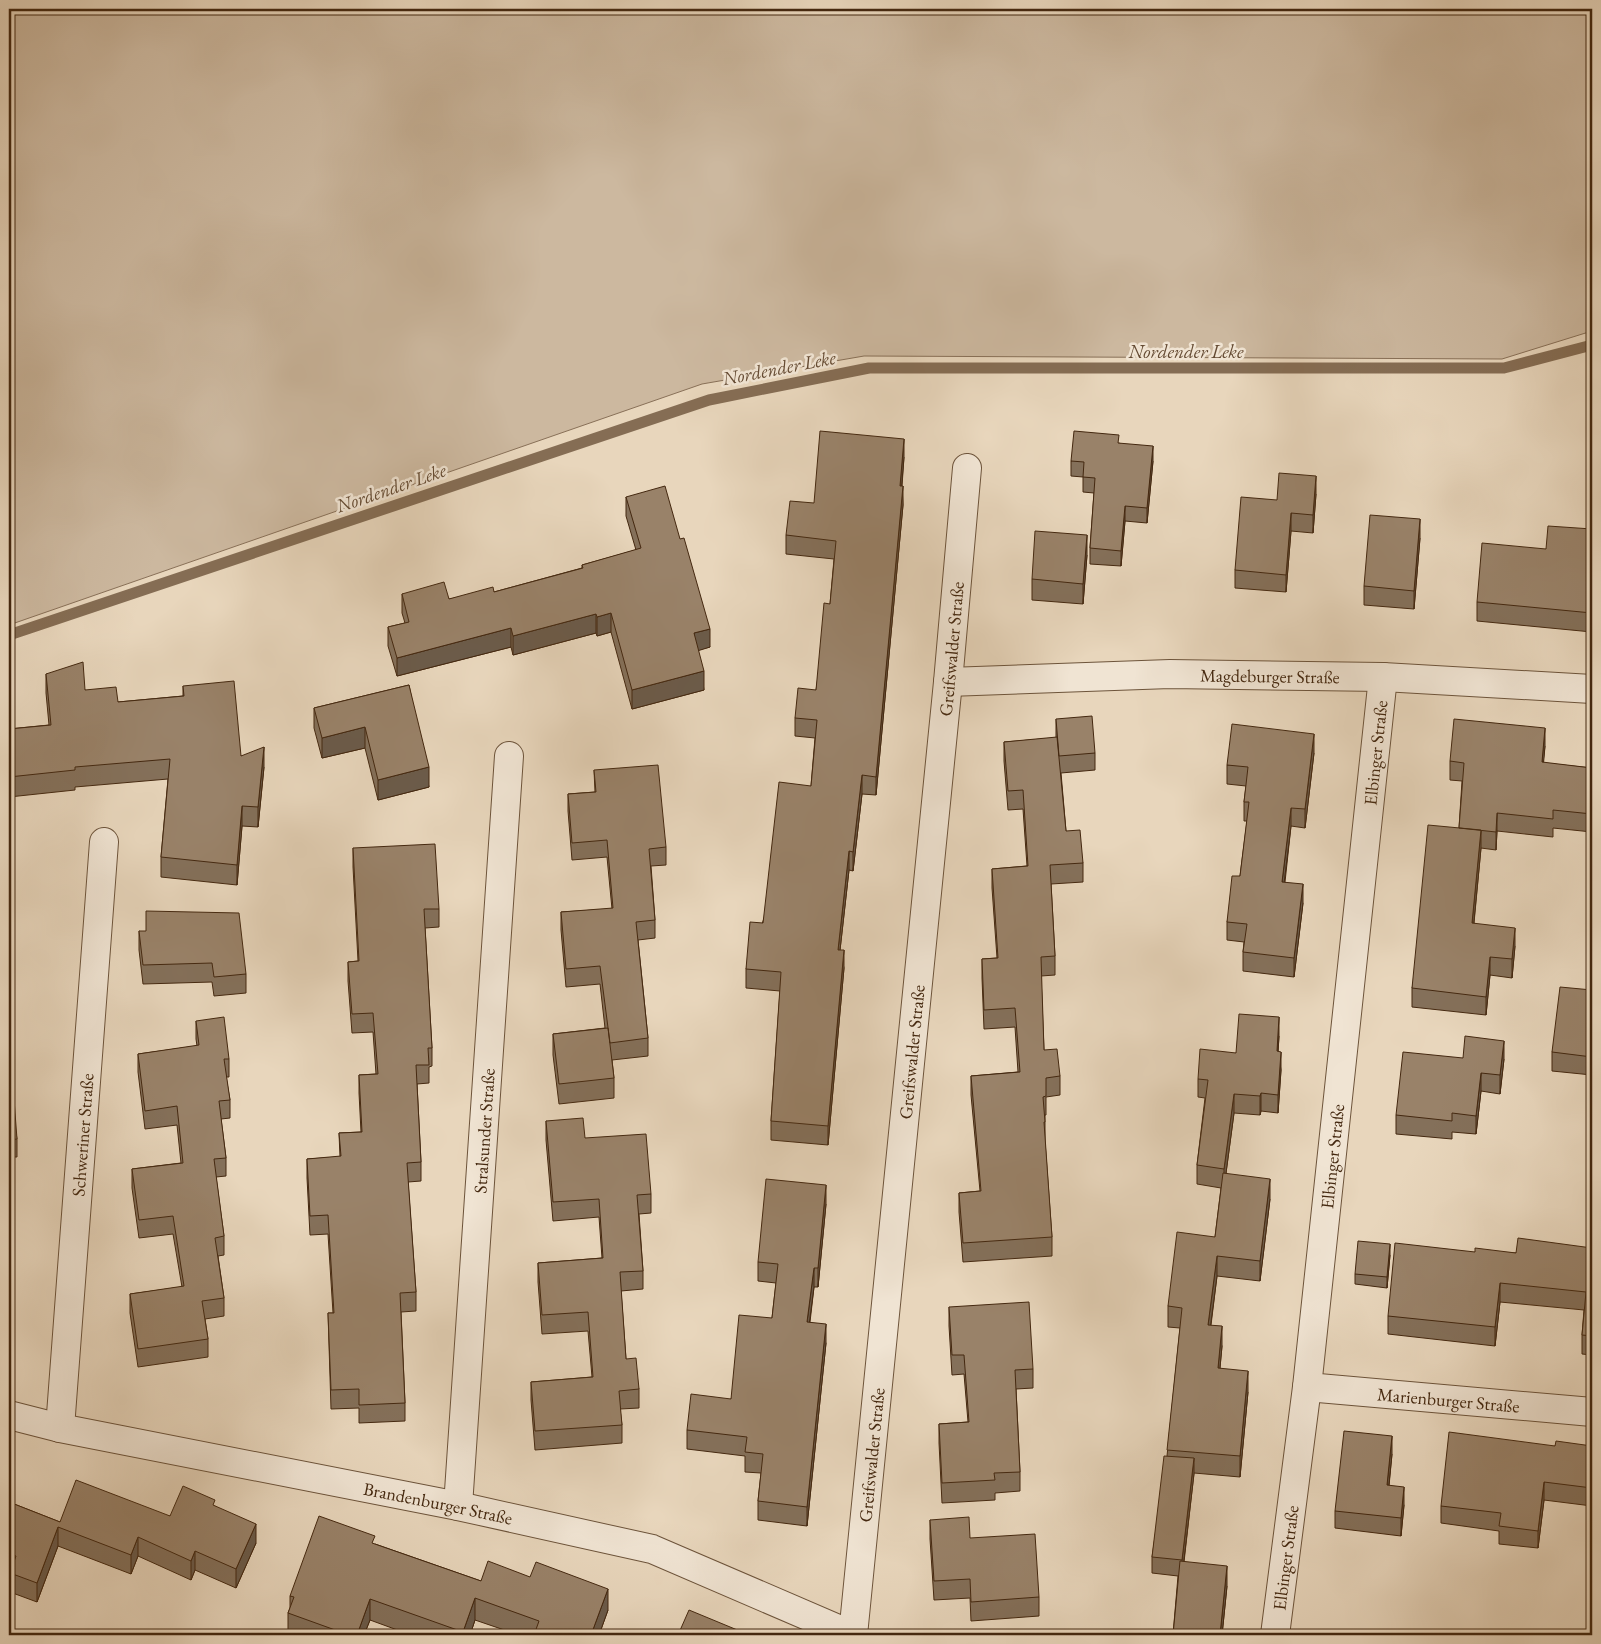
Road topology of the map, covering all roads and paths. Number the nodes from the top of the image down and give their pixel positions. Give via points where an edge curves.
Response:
1 (967, 468) dead end
2 (1383, 677) junction
3 (948, 682) junction
4 (1592, 689) edge
5 (509, 756) dead end
6 (104, 842) dead end
7 (1307, 1387) junction
8 (1592, 1412) edge
9 (9, 1415) edge
10 (60, 1428) junction
11 (458, 1506) junction
12 (853, 1635) edge
13 (1275, 1635) edge

1 - 3 street, Greifswalder Straße
2 - 3 street, Magdeburger Straße via 1170,674
2 - 4 street, Magdeburger Straße
2 - 7 street, Elbinger Straße
3 - 12 street, Greifswalder Straße
5 - 11 street, Stralsunder Straße
6 - 10 street, Schweriner Straße
7 - 8 street, Marienburger Straße
7 - 13 street, Elbinger Straße
9 - 10 street, Brandenburger Straße
10 - 11 street, Brandenburger Straße
11 - 12 street, Brandenburger Straße via 652,1549

